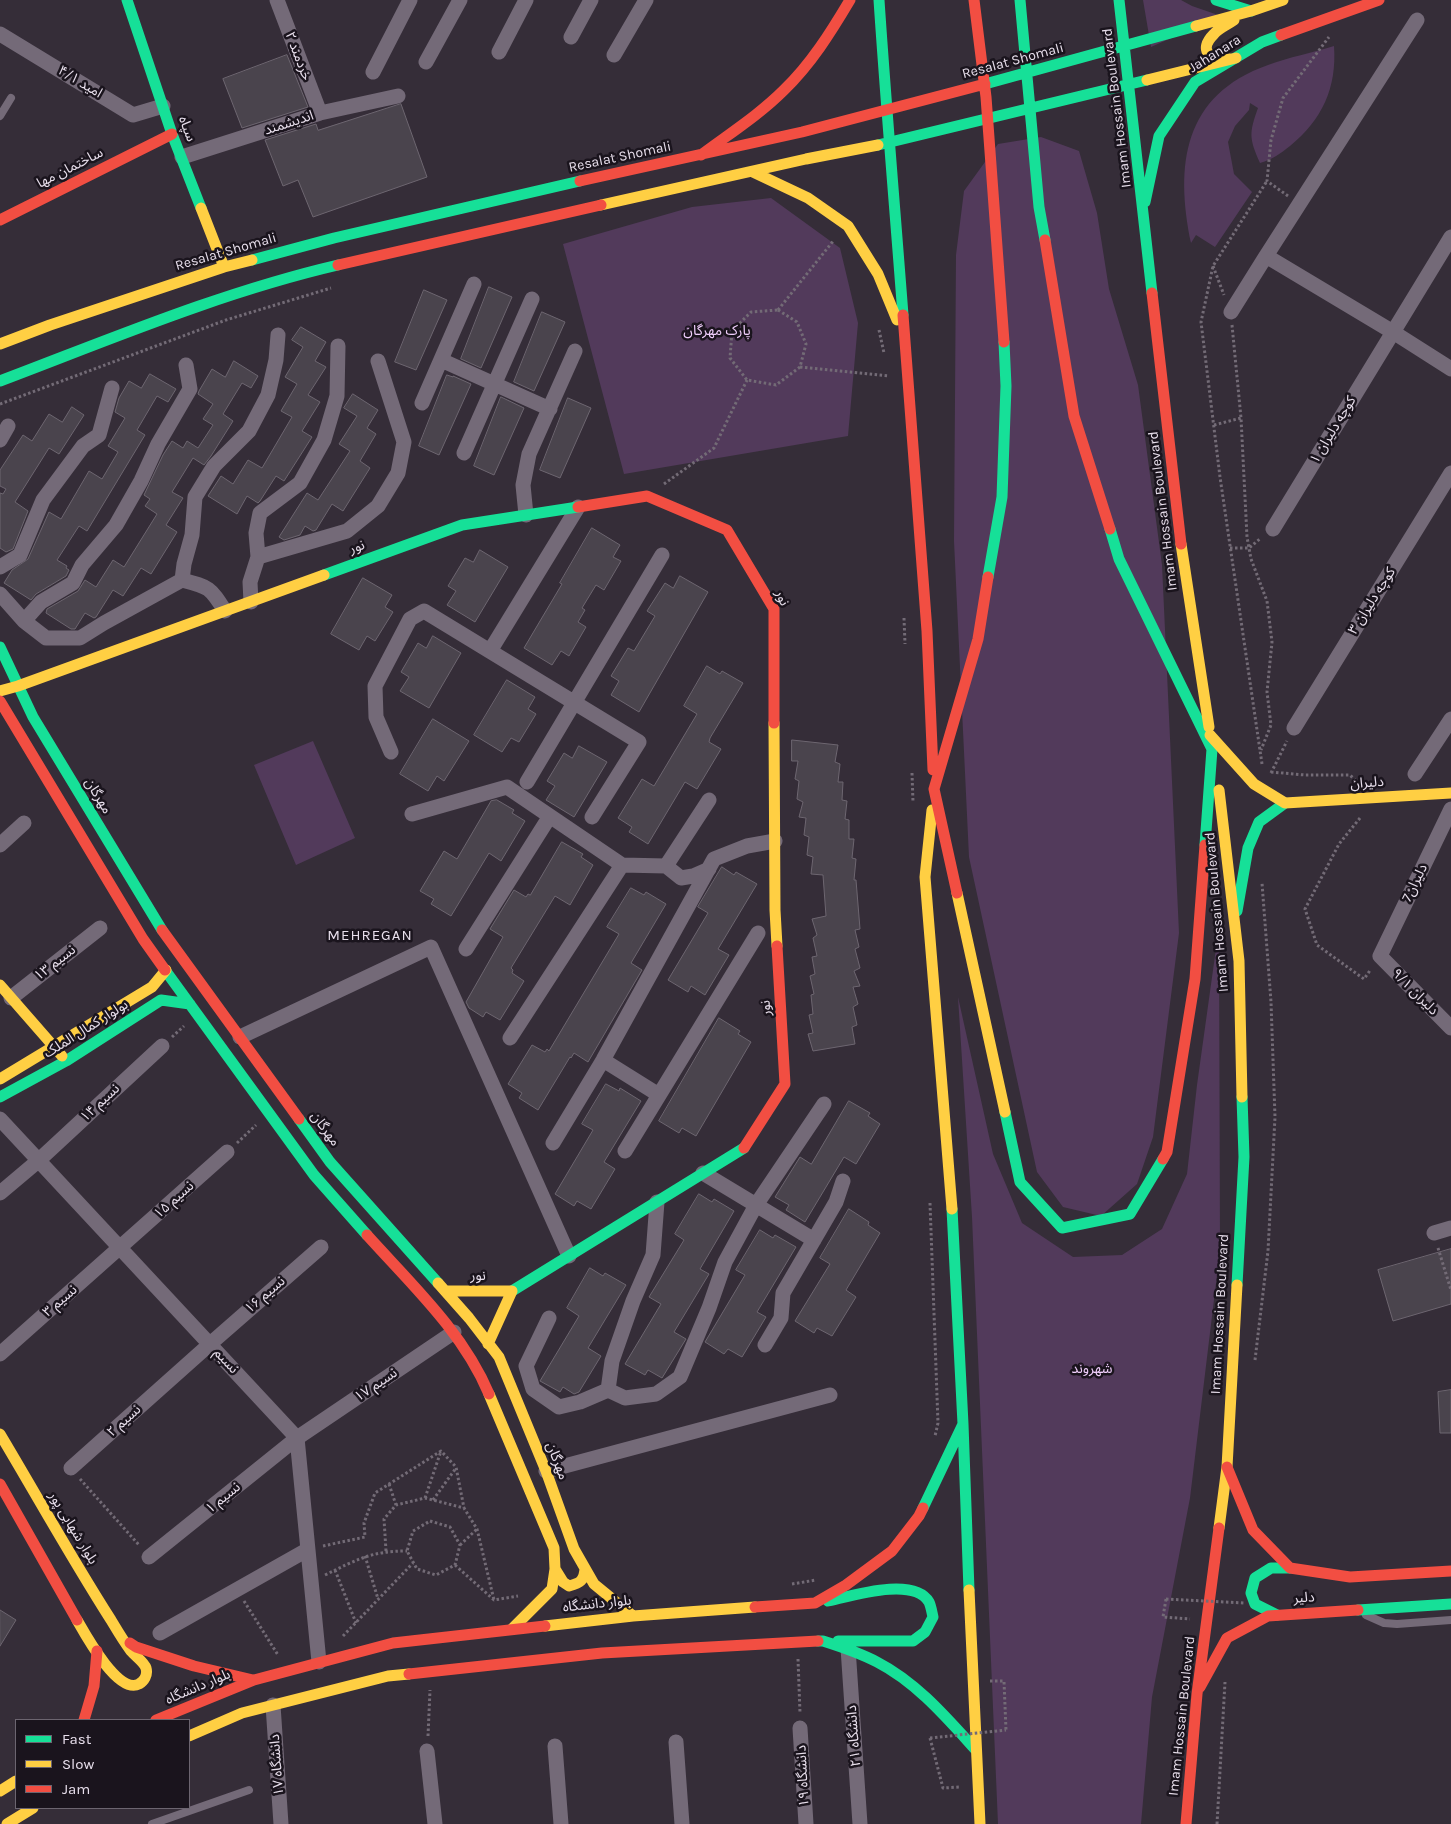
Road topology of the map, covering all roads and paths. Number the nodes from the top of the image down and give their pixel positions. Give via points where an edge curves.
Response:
1 (127, 0) edge
2 (277, 0) edge
3 (410, 0) edge
4 (460, 0) edge
5 (526, 0) edge
6 (591, 0) edge
7 (646, 0) edge
8 (850, 0) edge
9 (880, 0) edge
10 (974, 0) edge
11 (1020, 0) edge
12 (1119, 0) edge
13 (1216, 0) edge
14 (1283, 0) edge
15 (1379, 0) edge
16 (1251, 11) junction
17 (1336, 16) junction
18 (1417, 20) dead end
19 (0, 34) edge
20 (571, 37) dead end
21 (499, 52) dead end
22 (614, 55) dead end
23 (1236, 58) junction
24 (426, 62) dead end
25 (373, 72) dead end
26 (398, 96) dead end
27 (11, 98) dead end
28 (163, 106) junction
29 (886, 111) junction
30 (320, 113) junction
31 (0, 116) edge
32 (802, 132) junction
33 (172, 134) junction
34 (890, 143) junction
35 (700, 155) junction
36 (182, 158) junction
37 (806, 159) junction
38 (753, 172) junction
39 (1268, 182) junction
40 (1299, 205) junction
41 (1143, 208) junction
42 (0, 220) edge
43 (830, 233) dead end
44 (1451, 237) edge
45 (1266, 256) junction
46 (1213, 266) junction
47 (224, 267) junction
48 (474, 284) dead end
49 (334, 287) dead end
50 (532, 299) dead end
51 (778, 310) junction
52 (1231, 312) junction
53 (877, 323) dead end
54 (1393, 332) junction
55 (278, 335) dead end
56 (905, 340) junction
57 (0, 344) edge
58 (338, 346) dead end
59 (575, 351) dead end
60 (885, 358) dead end
61 (441, 360) junction
62 (378, 361) dead end
63 (186, 365) dead end
64 (800, 367) junction
65 (887, 367) dead end
66 (1451, 369) edge
67 (889, 376) junction
68 (747, 380) junction
69 (0, 381) edge
70 (494, 384) junction
71 (890, 386) dead end
72 (112, 388) dead end
73 (422, 403) dead end
74 (0, 404) edge
75 (550, 409) junction
76 (1241, 418) junction
77 (1214, 425) junction
78 (8, 426) dead end
79 (0, 440) edge
80 (464, 454) dead end
81 (1451, 473) edge
82 (647, 496) junction
83 (578, 507) junction
84 (526, 515) junction
85 (1272, 529) joint
86 (1230, 548) junction
87 (1249, 548) junction
88 (662, 555) dead end
89 (258, 557) junction
90 (0, 567) edge
91 (182, 580) junction
92 (0, 594) edge
93 (251, 602) junction
94 (224, 611) junction
95 (904, 614) dead end
96 (24, 621) junction
97 (906, 644) dead end
98 (0, 647) edge
99 (490, 651) junction
100 (18, 686) junction
101 (0, 691) edge
102 (0, 701) edge
103 (574, 702) junction
104 (1451, 718) edge
105 (1294, 728) dead end
106 (1210, 734) junction
107 (1212, 749) junction
108 (1260, 751) junction
109 (391, 752) dead end
110 (912, 772) dead end
111 (1415, 774) dead end
112 (1357, 781) dead end
113 (527, 782) dead end
114 (934, 789) junction
115 (1451, 793) edge
116 (1376, 797) junction
117 (709, 800) dead end
118 (1285, 803) junction
119 (1451, 809) edge
120 (913, 811) dead end
121 (412, 814) dead end
122 (550, 816) junction
123 (592, 816) dead end
124 (24, 823) dead end
125 (775, 841) junction
126 (0, 845) edge
127 (622, 865) junction
128 (666, 866) junction
129 (709, 869) junction
130 (1235, 921) junction
131 (100, 928) dead end
132 (758, 933) dead end
133 (466, 949) dead end
134 (1380, 956) junction
135 (166, 970) junction
136 (0, 985) edge
137 (11, 998) junction
138 (190, 1004) junction
139 (198, 1014) junction
140 (1451, 1028) edge
141 (240, 1037) junction
142 (510, 1038) dead end
143 (55, 1046) junction
144 (162, 1046) joint
145 (603, 1060) junction
146 (66, 1061) junction
147 (0, 1079) edge
148 (659, 1095) junction
149 (0, 1097) edge
150 (824, 1104) dead end
151 (269, 1113) junction
152 (0, 1120) edge
153 (553, 1143) dead end
154 (625, 1151) dead end
155 (227, 1152) joint
156 (38, 1161) junction
157 (703, 1173) junction
158 (843, 1181) dead end
159 (0, 1193) edge
160 (930, 1194) dead end
161 (656, 1202) junction
162 (756, 1205) junction
163 (1451, 1228) edge
164 (1434, 1233) joint
165 (814, 1240) junction
166 (400, 1241) junction
167 (321, 1247) dead end
168 (120, 1248) junction
169 (384, 1254) junction
170 (569, 1256) junction
171 (1451, 1290) edge
172 (445, 1291) junction
173 (512, 1291) junction
174 (549, 1318) dead end
175 (454, 1332) junction
176 (210, 1344) junction
177 (488, 1344) junction
178 (765, 1345) dead end
179 (0, 1354) edge
180 (608, 1390) junction
181 (830, 1395) dead end
182 (963, 1424) junction
183 (0, 1434) edge
184 (297, 1438) junction
185 (934, 1440) dead end
186 (442, 1451) junction
187 (456, 1467) junction
188 (1227, 1467) junction
189 (71, 1468) joint
190 (546, 1471) junction
191 (0, 1484) edge
192 (388, 1484) junction
193 (425, 1498) junction
194 (433, 1500) junction
195 (396, 1505) junction
196 (464, 1508) junction
197 (477, 1529) junction
198 (460, 1545) junction
199 (307, 1550) junction
200 (386, 1551) junction
201 (407, 1551) junction
202 (365, 1556) junction
203 (149, 1557) joint
204 (413, 1563) junction
205 (454, 1565) junction
206 (1290, 1568) junction
207 (555, 1569) junction
208 (585, 1569) junction
209 (335, 1570) junction
210 (1451, 1571) edge
211 (822, 1579) dead end
212 (310, 1581) junction
213 (788, 1585) dead end
214 (237, 1590) junction
215 (523, 1595) dead end
216 (378, 1600) junction
217 (494, 1600) junction
218 (815, 1603) junction
219 (1244, 1603) dead end
220 (1451, 1604) edge
221 (1355, 1610) junction
222 (1276, 1615) junction
223 (633, 1616) junction
224 (1208, 1620) junction
225 (1451, 1620) edge
226 (356, 1623) junction
227 (512, 1629) junction
228 (160, 1633) dead end
229 (354, 1633) dead end
230 (344, 1635) junction
231 (122, 1636) junction
232 (797, 1641) junction
233 (823, 1641) junction
234 (338, 1642) dead end
235 (317, 1645) junction
236 (848, 1648) junction
237 (97, 1651) junction
238 (270, 1658) dead end
239 (319, 1662) junction
240 (431, 1672) junction
241 (254, 1680) junction
242 (1004, 1681) dead end
243 (1197, 1694) junction
244 (273, 1706) junction
245 (84, 1719) edge
246 (158, 1719) edge
247 (800, 1728) joint
248 (190, 1736) edge
249 (676, 1742) dead end
250 (556, 1746) dead end
251 (975, 1749) junction
252 (427, 1751) joint
253 (15, 1782) edge
254 (944, 1788) dead end
255 (249, 1790) dead end
256 (0, 1791) edge
257 (31, 1809) edge
258 (7, 1824) edge
259 (152, 1824) edge
260 (281, 1824) edge
261 (435, 1824) edge
262 (561, 1824) edge
263 (682, 1824) edge
264 (806, 1824) edge
265 (860, 1824) edge
266 (980, 1824) edge
267 (1186, 1824) edge

1 - 28 main road, سپاه
2 - 30 street, خردمند ۲
3 - 25 street
4 - 24 street
5 - 21 street
6 - 20 street
7 - 22 street
8 - 35 main road via 824,43 784,90
9 - 29 main road
10 - 114 main road via 986,97 1006,386 1002,496 978,640
11 - 107 main road via 1039,207 1074,416 1119,559
12 - 41 main road, Imam Hossain Boulevard
13 - 16 main road
14 - 16 main road
15 - 17 main road, Jahanara
16 - 23 main road via 1222,28 1208,44 1207,51 1214,60
16 - 29 main road, Resalat Shomali
17 - 23 main road, Jahanara via 1262,42
17 - 39 path via 1328,39 1283,98 1271,140
18 - 40 street
19 - 28 street, امید ۴/۱ via 133,115
23 - 34 main road
23 - 41 main road, Jahanara via 1195,82 1159,136
26 - 30 street, اندیشمند
27 - 31 lane
28 - 33 main road, سپاه
29 - 32 main road, Resalat Shomali
29 - 34 main road
30 - 36 street, اندیشمند
32 - 35 main road, Resalat Shomali
32 - 37 main road via 813,135 818,142 815,152
33 - 36 main road, سپاه
33 - 42 main road, ساختمان مها
34 - 37 main road
34 - 56 main road
35 - 47 main road, Resalat Shomali via 447,211
36 - 47 main road, سپاه
37 - 38 main road
38 - 56 main road via 808,198 848,226 878,274
38 - 69 main road via 304,273 200,305
39 - 40 path
39 - 46 path
40 - 45 street
41 - 106 main road, Imam Hossain Boulevard via 1183,560
43 - 51 path via 836,238
44 - 54 street, کوچه دلیران ۱
45 - 52 street
45 - 54 street
46 - 52 path
46 - 77 path via 1201,322
47 - 57 main road, Resalat Shomali
48 - 61 street
49 - 74 path via 226,320
50 - 70 street
51 - 64 path via 797,322 806,344
51 - 68 path via 751,312 732,331 730,358
52 - 76 path
53 - 60 path
54 - 66 street
54 - 85 street, کوچه دلیران ۱
55 - 91 street via 268,396 249,431 214,466 195,497 192,535
56 - 114 main road via 927,631
58 - 89 street via 337,396 324,440 300,483 260,514 256,533
59 - 75 street
61 - 70 street
61 - 73 street
62 - 89 street via 404,442 398,473 378,506 347,532
63 - 96 street via 190,389 116,525 82,565 73,583 41,602
64 - 67 path
64 - 68 path via 776,385
65 - 67 path
67 - 71 path
68 - 82 path via 714,448
70 - 75 street
70 - 80 street
72 - 90 street via 99,435 83,446 43,500 20,555
75 - 84 street via 529,454 523,485
76 - 77 path
76 - 87 path
77 - 86 path
78 - 79 street
81 - 105 street, کوچه دلیران ۳
82 - 83 main road, نور
82 - 125 main road, نور via 727,530 774,609
83 - 84 main road, نور
83 - 99 street
84 - 93 main road, نور via 462,525
85 - 87 path
86 - 87 path
86 - 108 path
87 - 108 path via 1267,601 1272,642 1268,692 1270,726
88 - 103 street
89 - 93 street via 250,582
91 - 94 street via 213,592
91 - 96 street via 80,638 46,638
92 - 96 street
93 - 94 main road, نور
94 - 100 main road, نور
95 - 97 path
98 - 100 main road, مهرگان
99 - 103 street
99 - 109 street via 424,611 410,620 375,686 376,717
100 - 101 main road, نور
100 - 141 main road, مهرگان via 32,717 160,927
102 - 135 main road via 143,939
103 - 113 street
103 - 123 street via 639,742
104 - 111 street
106 - 107 main road, Imam Hossain Boulevard
106 - 118 main road via 1254,784
107 - 114 main road via 1195,979 1167,1152 1130,1214 1062,1228 1020,1182
107 - 130 main road, Imam Hossain Boulevard
108 - 112 path via 1262,765 1271,772 1350,776
110 - 120 path
114 - 182 main road via 925,877 951,1180
115 - 116 main road, دلیران
116 - 118 main road, دلیران
116 - 134 path via 1339,844 1305,909 1317,945 1364,979
117 - 128 street
118 - 130 main road via 1260,822 1248,848
119 - 134 street, دلیران7
121 - 122 street via 507,787
122 - 127 street
122 - 133 street
124 - 126 street
125 - 129 street via 747,846 714,860
125 - 157 main road, نور via 785,1084 743,1149
127 - 128 street
127 - 142 street
128 - 129 street via 681,878
129 - 145 street
130 - 188 main road, Imam Hossain Boulevard via 1240,961 1244,1157
131 - 137 street, نسیم ۱۳
132 - 148 street
134 - 140 street, دلیران ۹/۱
135 - 138 main road
135 - 143 main road, بولوار کمال الملک via 152,987
136 - 137 main road
137 - 143 main road
138 - 139 main road
138 - 146 main road, بولوار کمال الملک via 161,1000
139 - 144 path
139 - 151 main road
141 - 166 main road, مهرگان via 330,1162
141 - 170 street via 430,947
143 - 146 main road
143 - 147 main road, بولوار کمال الملک
144 - 156 street, نسیم ۱۴
145 - 148 street
145 - 153 street
146 - 149 main road, بولوار کمال الملک
148 - 154 street
150 - 162 street
151 - 155 path
151 - 169 main road via 314,1174
152 - 156 street, نسیم
155 - 168 street, نسیم ۱۵
156 - 159 street, نسیم ۱۴
156 - 168 street, نسیم
157 - 161 main road, نور
157 - 162 street
158 - 165 street via 836,1202
160 - 185 path via 938,1422
161 - 170 main road, نور
161 - 180 street via 653,1255 612,1361
162 - 165 street
162 - 180 street via 724,1262 680,1378 656,1394 624,1398
163 - 164 street
164 - 171 path
165 - 178 street via 783,1293 781,1318
166 - 169 main road
166 - 172 main road, مهرگان
167 - 176 street, نسیم ۱۶
168 - 176 street, نسیم
168 - 179 street, نسیم ۳
169 - 175 main road
170 - 173 main road, نور
172 - 173 main road, نور
172 - 177 main road, مهرگان
173 - 177 main road
174 - 180 street via 526,1366 533,1389 558,1407
175 - 184 street, نسیم ۱۷
175 - 207 main road via 480,1372 554,1548
176 - 184 street, نسیم
176 - 189 street, نسیم ۲
177 - 190 main road, مهرگان via 499,1357
181 - 190 street
182 - 218 main road, بلوار دانشگاه via 919,1516 892,1551
182 - 251 main road
183 - 231 main road, بلوار شهابی پور
184 - 199 street
184 - 203 street, نسیم ۱
186 - 187 path
186 - 192 path
186 - 193 path
187 - 194 path
187 - 196 path
188 - 206 main road via 1253,1530
188 - 224 main road, Imam Hossain Boulevard
189 - 203 path
190 - 208 main road, مهرگان via 574,1549
191 - 237 main road via 83,1632
192 - 195 path
192 - 199 path via 375,1493 364,1523 365,1537
193 - 194 path
193 - 195 path
194 - 196 path
195 - 200 path via 384,1519
196 - 197 path
197 - 198 path
197 - 217 path
198 - 201 path via 450,1527 430,1522 412,1532
198 - 205 path
199 - 212 street
199 - 214 street
200 - 201 path
200 - 202 path
201 - 204 path
202 - 209 path
202 - 216 path
204 - 205 path via 417,1570 436,1575
204 - 216 path
205 - 217 path
206 - 210 main road, دلیر via 1350,1577
206 - 222 main road, دلیر via 1271,1568 1255,1578 1252,1592 1255,1604
207 - 208 main road via 569,1586 580,1583
207 - 227 main road via 552,1589
208 - 223 main road, مهرگان via 594,1584
209 - 212 path
209 - 226 path
211 - 213 path
212 - 235 street
214 - 228 street
214 - 238 path via 279,1656
215 - 217 path
216 - 226 path
218 - 223 main road, بلوار دانشگاه
218 - 233 main road via 895,1588 914,1590 929,1601 933,1617 925,1632 913,1641
219 - 224 path, bridge via 1166,1599 1164,1617
220 - 221 main road, دلیر
221 - 222 main road, دلیر
221 - 225 lane via 1390,1624
222 - 243 main road, دلیر via 1227,1638
223 - 227 main road, بلوار دانشگاه
224 - 243 main road, Imam Hossain Boulevard
226 - 230 path
227 - 239 main road, بلوار دانشگاه via 492,1635 393,1643
229 - 230 path
230 - 234 path
230 - 235 path
231 - 237 main road, بلوار شهابی پور via 146,1667 147,1674 140,1684 126,1684
231 - 241 main road via 136,1647 184,1665
232 - 233 main road
232 - 240 main road via 494,1660
232 - 247 path
233 - 236 main road
235 - 239 street
236 - 251 main road via 892,1671 928,1700
236 - 265 street, دانشگاه ۲۱
237 - 245 main road via 95,1689
239 - 241 main road, بلوار دانشگاه
240 - 244 main road via 388,1676
240 - 252 path
241 - 246 main road, بلوار دانشگاه
242 - 254 path, bridge via 1006,1730 930,1738
243 - 267 main road, Imam Hossain Boulevard
244 - 248 main road via 242,1713
244 - 260 street, دانشگاه ۱۷
247 - 264 street, دانشگاه ۱۹
249 - 263 street
250 - 262 street
251 - 266 main road
252 - 261 street
253 - 256 main road
255 - 259 lane
257 - 258 main road

